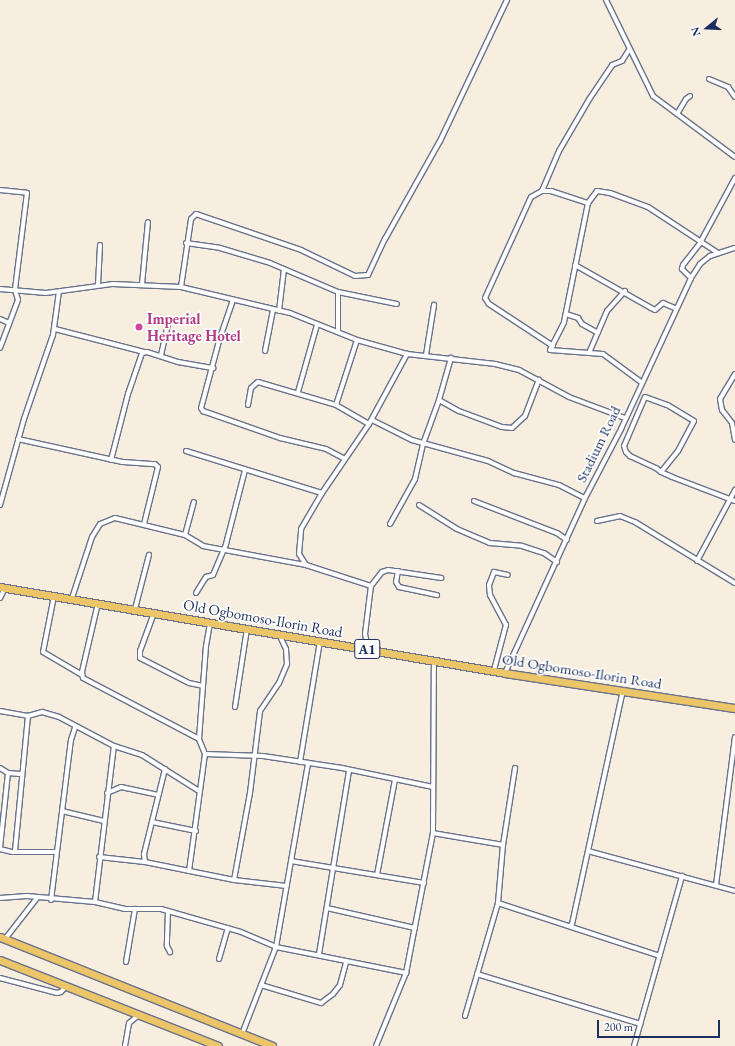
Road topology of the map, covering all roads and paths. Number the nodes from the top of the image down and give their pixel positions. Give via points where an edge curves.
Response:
1 (507, 0) edge
2 (606, 0) edge
3 (629, 50) junction
4 (709, 79) dead end
5 (734, 94) edge
6 (690, 96) dead end
7 (677, 114) junction
8 (735, 157) edge
9 (735, 178) edge
10 (0, 190) edge
11 (542, 191) junction
12 (588, 203) junction
13 (148, 222) dead end
14 (186, 243) junction
15 (700, 243) junction
16 (100, 245) dead end
17 (735, 248) edge
18 (718, 253) junction
19 (575, 265) junction
20 (284, 269) junction
21 (691, 278) junction
22 (142, 284) junction
23 (98, 285) junction
24 (181, 287) junction
25 (0, 289) edge
26 (15, 290) junction
27 (58, 291) junction
28 (625, 291) junction
29 (338, 292) junction
30 (233, 300) junction
31 (397, 304) dead end
32 (434, 305) dead end
33 (674, 308) junction
34 (273, 310) junction
35 (279, 310) junction
36 (566, 314) junction
37 (0, 319) edge
38 (169, 320) dead end
39 (9, 322) junction
40 (317, 325) junction
41 (54, 329) junction
42 (338, 332) junction
43 (598, 333) junction
44 (357, 340) junction
45 (553, 346) junction
46 (0, 348) edge
47 (264, 351) dead end
48 (144, 352) junction
49 (589, 353) junction
50 (407, 354) junction
51 (161, 355) junction
52 (426, 355) junction
53 (450, 358) junction
54 (213, 368) junction
55 (735, 374) edge
56 (539, 380) junction
57 (641, 382) junction
58 (298, 392) junction
59 (439, 400) junction
60 (248, 404) dead end
61 (336, 405) junction
62 (625, 418) junction
63 (372, 420) junction
64 (369, 424) junction
65 (18, 439) junction
66 (735, 440) edge
67 (423, 444) junction
68 (186, 451) dead end
69 (345, 459) junction
70 (111, 460) junction
71 (245, 470) junction
72 (661, 472) junction
73 (735, 490) edge
74 (322, 493) junction
75 (585, 498) junction
76 (729, 500) junction
77 (474, 501) dead end
78 (735, 501) edge
79 (194, 502) dead end
80 (0, 505) edge
81 (419, 505) dead end
82 (597, 521) dead end
83 (144, 524) junction
84 (390, 524) dead end
85 (185, 535) junction
86 (567, 540) junction
87 (226, 544) junction
88 (222, 549) junction
89 (231, 551) junction
90 (149, 555) dead end
91 (697, 561) junction
92 (556, 562) junction
93 (306, 565) junction
94 (398, 571) junction
95 (508, 575) dead end
96 (441, 578) dead end
97 (735, 583) edge
98 (371, 586) junction
99 (2, 587) edge
100 (196, 593) dead end
101 (54, 595) junction
102 (437, 595) dead end
103 (0, 598) edge
104 (72, 598) junction
105 (98, 603) junction
106 (135, 609) junction
107 (154, 613) junction
108 (210, 622) junction
109 (247, 629) junction
110 (278, 634) junction
111 (320, 641) junction
112 (368, 649) junction
113 (434, 660) junction
114 (494, 670) junction
115 (505, 673) junction
116 (82, 675) junction
117 (202, 686) junction
118 (623, 690) junction
119 (235, 707) dead end
120 (735, 708) edge
121 (0, 711) edge
122 (28, 716) junction
123 (75, 728) junction
124 (735, 737) edge
125 (199, 739) junction
126 (735, 740) edge
127 (114, 746) junction
128 (205, 754) junction
129 (255, 756) junction
130 (300, 762) junction
131 (308, 763) junction
132 (0, 768) edge
133 (515, 768) dead end
134 (165, 769) junction
135 (349, 770) junction
136 (8, 773) junction
137 (20, 774) junction
138 (395, 780) junction
139 (433, 787) junction
140 (199, 791) junction
141 (107, 793) junction
142 (158, 795) junction
143 (62, 811) junction
144 (104, 821) junction
145 (152, 822) junction
146 (196, 831) junction
147 (433, 832) junction
148 (503, 845) junction
149 (0, 848) edge
150 (15, 851) junction
151 (588, 851) junction
152 (56, 852) junction
153 (100, 857) junction
154 (290, 861) junction
155 (145, 862) junction
156 (334, 869) junction
157 (189, 871) junction
158 (377, 875) junction
159 (682, 876) junction
160 (234, 880) junction
161 (424, 883) junction
162 (716, 885) junction
163 (287, 886) junction
164 (735, 891) edge
165 (0, 898) edge
166 (37, 898) junction
167 (51, 900) junction
168 (95, 902) junction
169 (498, 903) junction
170 (327, 908) junction
171 (135, 909) junction
172 (168, 911) junction
173 (572, 926) junction
174 (228, 928) junction
175 (415, 928) junction
176 (3, 938) edge
177 (276, 947) junction
178 (170, 952) dead end
179 (319, 954) junction
180 (660, 956) junction
181 (219, 959) dead end
182 (0, 960) edge
183 (126, 962) dead end
184 (346, 962) junction
185 (406, 973) junction
186 (477, 974) junction
187 (0, 978) edge
188 (261, 985) junction
189 (66, 986) junction
190 (139, 1015) junction
191 (465, 1016) dead end
192 (641, 1024) junction
193 (242, 1034) junction
194 (125, 1046) edge
195 (218, 1046) edge
196 (272, 1046) edge
197 (376, 1046) edge
198 (634, 1046) edge

1 - 14 street via 443,134 385,238 368,275 356,276 301,250 196,214 191,219
2 - 3 street
3 - 7 street via 653,96
3 - 11 street via 622,61 612,66 590,98 559,151
4 - 5 street via 728,86
6 - 7 street
7 - 8 street
9 - 15 street
10 - 26 street via 27,193
11 - 12 street
11 - 45 street via 527,204 485,300
12 - 15 street via 597,192 610,193 648,207
12 - 19 street
13 - 22 street
14 - 20 street via 220,248
14 - 24 street
15 - 18 street
15 - 21 street via 682,267
16 - 23 street
17 - 18 street, Stadium Road
18 - 21 street, Stadium Road via 700,264
19 - 28 street
19 - 36 street
20 - 29 street
20 - 35 street
21 - 33 street, Stadium Road
22 - 23 street
22 - 24 street
23 - 27 street
24 - 30 street
25 - 26 street
26 - 27 street
26 - 39 street via 18,300
27 - 41 street
28 - 33 street via 655,310 663,303
28 - 43 street via 610,306
29 - 31 street
29 - 42 street
30 - 34 street
30 - 54 street
32 - 52 street
33 - 57 street, Stadium Road
34 - 35 street
34 - 47 street
35 - 40 street
36 - 43 street via 578,318 582,324
36 - 45 street
37 - 39 street
38 - 51 street
39 - 46 street
40 - 42 street
40 - 58 street
41 - 48 street
41 - 65 street
42 - 44 street
43 - 49 street
44 - 50 street
44 - 61 street
45 - 49 street via 550,350
48 - 51 street
48 - 70 street via 128,394
49 - 57 street via 605,356
50 - 52 street
50 - 63 street
51 - 54 street
52 - 53 street
53 - 56 street via 495,364
53 - 59 street
54 - 69 street via 203,411 280,438 326,449
55 - 66 street via 720,399 722,410 732,423
56 - 59 street via 525,416 512,428 502,427 459,411
56 - 62 street via 569,397
57 - 62 street, Stadium Road
58 - 60 street via 255,383 251,388
58 - 61 street
59 - 67 street
61 - 64 street
62 - 75 street, Stadium Road
63 - 64 street
63 - 67 street
64 - 69 street
65 - 70 street
65 - 80 street
67 - 75 street via 481,458 514,473 559,485
67 - 84 street via 415,479
68 - 71 street
69 - 74 street
70 - 83 street via 131,464 150,462 157,465
71 - 74 street
71 - 87 street
72 - 72 street via 678,450 694,421 667,405 645,397 624,446 630,456
72 - 76 street
73 - 76 street
74 - 93 street via 301,529 299,554
75 - 86 street, Stadium Road
76 - 78 street
76 - 91 street
77 - 86 street
79 - 85 street
81 - 92 street via 458,529 490,543 522,546 544,553
82 - 91 street via 620,516 635,522
83 - 85 street
83 - 104 street via 115,518 100,524 92,537
85 - 88 street via 203,546
86 - 92 street, Stadium Road
87 - 88 street
87 - 89 street
88 - 89 street
88 - 100 street via 213,575 206,577
89 - 93 street
90 - 106 street
91 - 97 street
92 - 115 street, Stadium Road
93 - 98 street
94 - 96 street
94 - 98 street via 384,570
94 - 102 street via 396,582 399,586
95 - 114 street via 494,572 488,585 492,600 506,625
98 - 112 street via 365,630
99 - 101 highway, Old Ogbomoso-Ilorin Road / A1
99 - 103 street
101 - 104 highway, Old Ogbomoso-Ilorin Road / A1
101 - 116 street via 43,652
104 - 105 highway, Old Ogbomoso-Ilorin Road / A1
105 - 106 highway, Old Ogbomoso-Ilorin Road / A1
105 - 116 street
106 - 107 highway, Old Ogbomoso-Ilorin Road / A1
107 - 108 highway, Old Ogbomoso-Ilorin Road / A1
107 - 117 street via 140,651 140,658 189,683
108 - 109 highway, Old Ogbomoso-Ilorin Road / A1
108 - 117 street
109 - 110 highway, Old Ogbomoso-Ilorin Road / A1
109 - 119 street
110 - 111 highway, Old Ogbomoso-Ilorin Road / A1
110 - 129 street via 286,649 287,664 279,683 260,711
111 - 112 highway, Old Ogbomoso-Ilorin Road / A1
111 - 130 street
112 - 113 highway, Old Ogbomoso-Ilorin Road / A1
113 - 114 highway, Old Ogbomoso-Ilorin Road / A1
113 - 139 street
114 - 115 highway, Old Ogbomoso-Ilorin Road / A1
115 - 118 highway, Old Ogbomoso-Ilorin Road / A1
116 - 125 street via 88,681
117 - 125 street
118 - 120 highway, Old Ogbomoso-Ilorin Road / A1
118 - 151 street
121 - 122 street
122 - 123 street via 42,712 59,717
122 - 137 street
123 - 127 street
123 - 143 street via 71,740
124 - 126 street
125 - 128 street
126 - 162 street
127 - 134 street via 134,751
127 - 141 street
128 - 129 street
128 - 140 street
129 - 130 street
129 - 160 street via 243,844
130 - 131 street
131 - 135 street
131 - 154 street
132 - 136 street
133 - 148 street
134 - 140 street
134 - 142 street
135 - 138 street
135 - 156 street
136 - 137 street
136 - 149 street
137 - 150 street
138 - 139 street
138 - 158 street
139 - 147 street
140 - 146 street
141 - 142 street via 122,787
141 - 144 street
142 - 145 street
143 - 144 street
143 - 152 street
144 - 153 street
145 - 146 street
145 - 155 street via 144,854
146 - 157 street
147 - 148 street
147 - 161 street
148 - 169 street
149 - 150 street
150 - 152 street
151 - 159 street
151 - 173 street
152 - 167 street
153 - 155 street
153 - 168 street
154 - 156 street
154 - 163 street
155 - 157 street
156 - 158 street
156 - 170 street
157 - 160 street
158 - 161 street
159 - 162 street
159 - 180 street
160 - 163 street
161 - 175 street
162 - 164 street
163 - 177 street
165 - 166 street
166 - 167 street
166 - 176 street
167 - 168 street
168 - 171 street
169 - 173 street
169 - 186 street
170 - 175 street
170 - 179 street
171 - 172 street
171 - 183 street
172 - 174 street
172 - 178 street via 167,946
173 - 180 street
174 - 177 street
174 - 181 street
175 - 185 street
176 - 193 highway
177 - 179 street
177 - 188 street
179 - 184 street
180 - 192 street
182 - 189 highway
184 - 185 street
184 - 188 street via 340,985 321,1003
185 - 197 street
186 - 191 street
186 - 192 street
187 - 189 street via 56,993 61,992
188 - 193 street
189 - 190 highway
190 - 194 street via 129,1023
190 - 195 highway
192 - 198 street
193 - 196 highway

